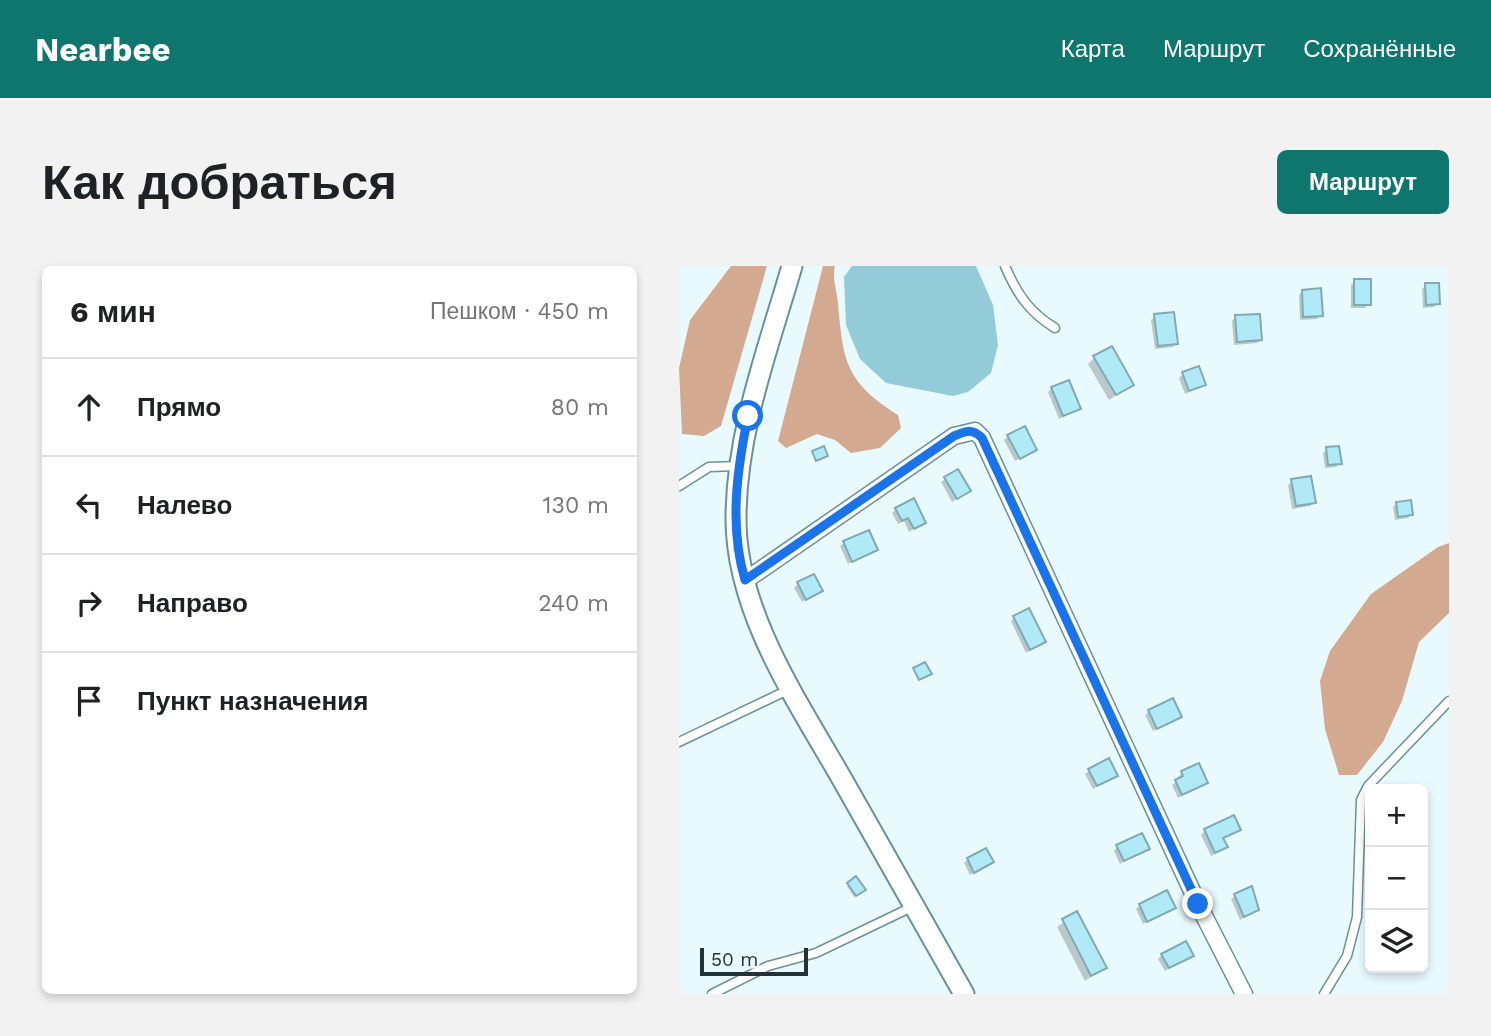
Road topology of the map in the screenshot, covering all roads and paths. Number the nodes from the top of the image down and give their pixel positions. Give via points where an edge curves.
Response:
1 (792, 266) edge
2 (1005, 266) edge
3 (1055, 328) dead end
4 (738, 466) junction
5 (679, 486) edge
6 (745, 580) junction
7 (791, 689) junction
8 (1449, 701) edge
9 (679, 743) edge
10 (914, 906) junction
11 (712, 994) edge
12 (964, 994) edge
13 (1244, 994) edge
14 (1324, 994) edge

1 - 4 street
2 - 3 lane via 1025,305
4 - 5 lane via 709,467
4 - 6 street via 736,522
6 - 7 street
6 - 13 street via 954,436 975,431
7 - 9 lane
7 - 10 street
8 - 14 lane via 1368,786 1361,800 1357,917 1347,956
10 - 11 lane via 816,953 768,966
10 - 12 street

